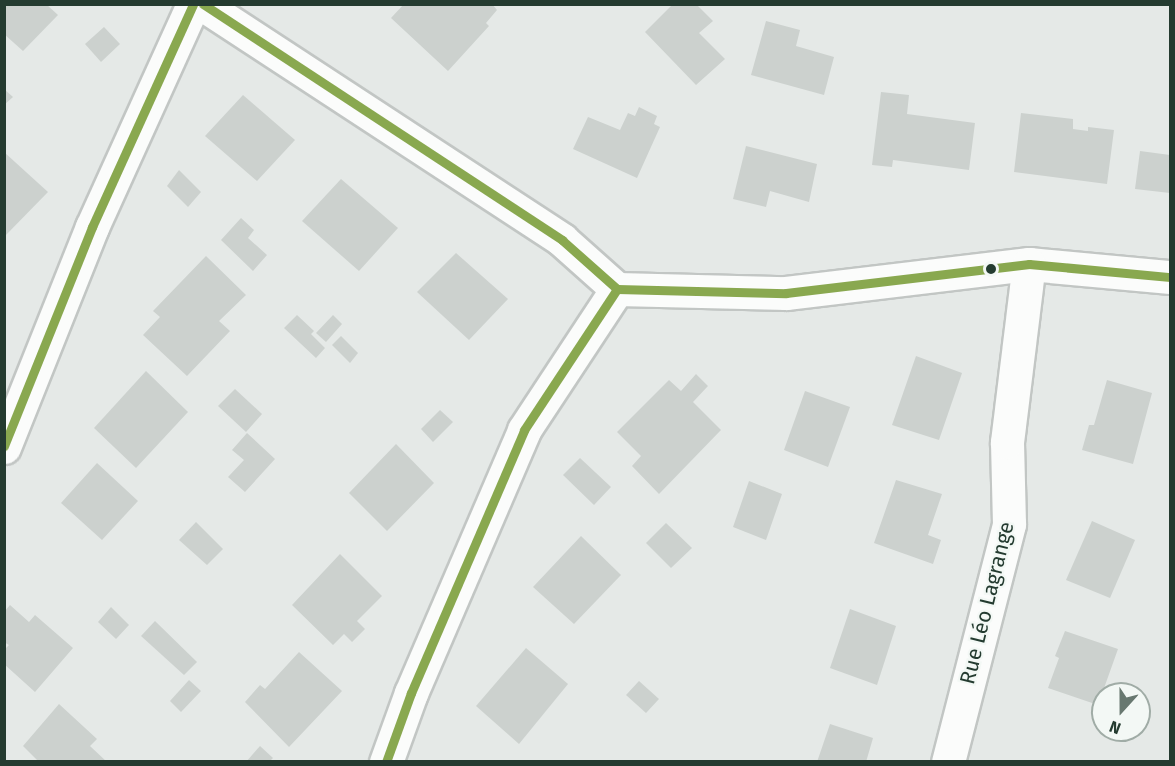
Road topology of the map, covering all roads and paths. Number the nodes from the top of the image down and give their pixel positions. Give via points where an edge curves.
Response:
1 (193, 4) edge
2 (202, 4) edge
3 (1029, 264) junction
4 (1170, 277) edge
5 (617, 289) junction
6 (4, 447) edge
7 (386, 762) edge
8 (948, 762) edge

1 - 6 street via 92,227
2 - 5 street via 562,240
3 - 4 street
3 - 5 street via 786,293
3 - 8 street, Rue Léo Lagrange via 1007,442 1010,524
5 - 7 street via 524,430 411,693

